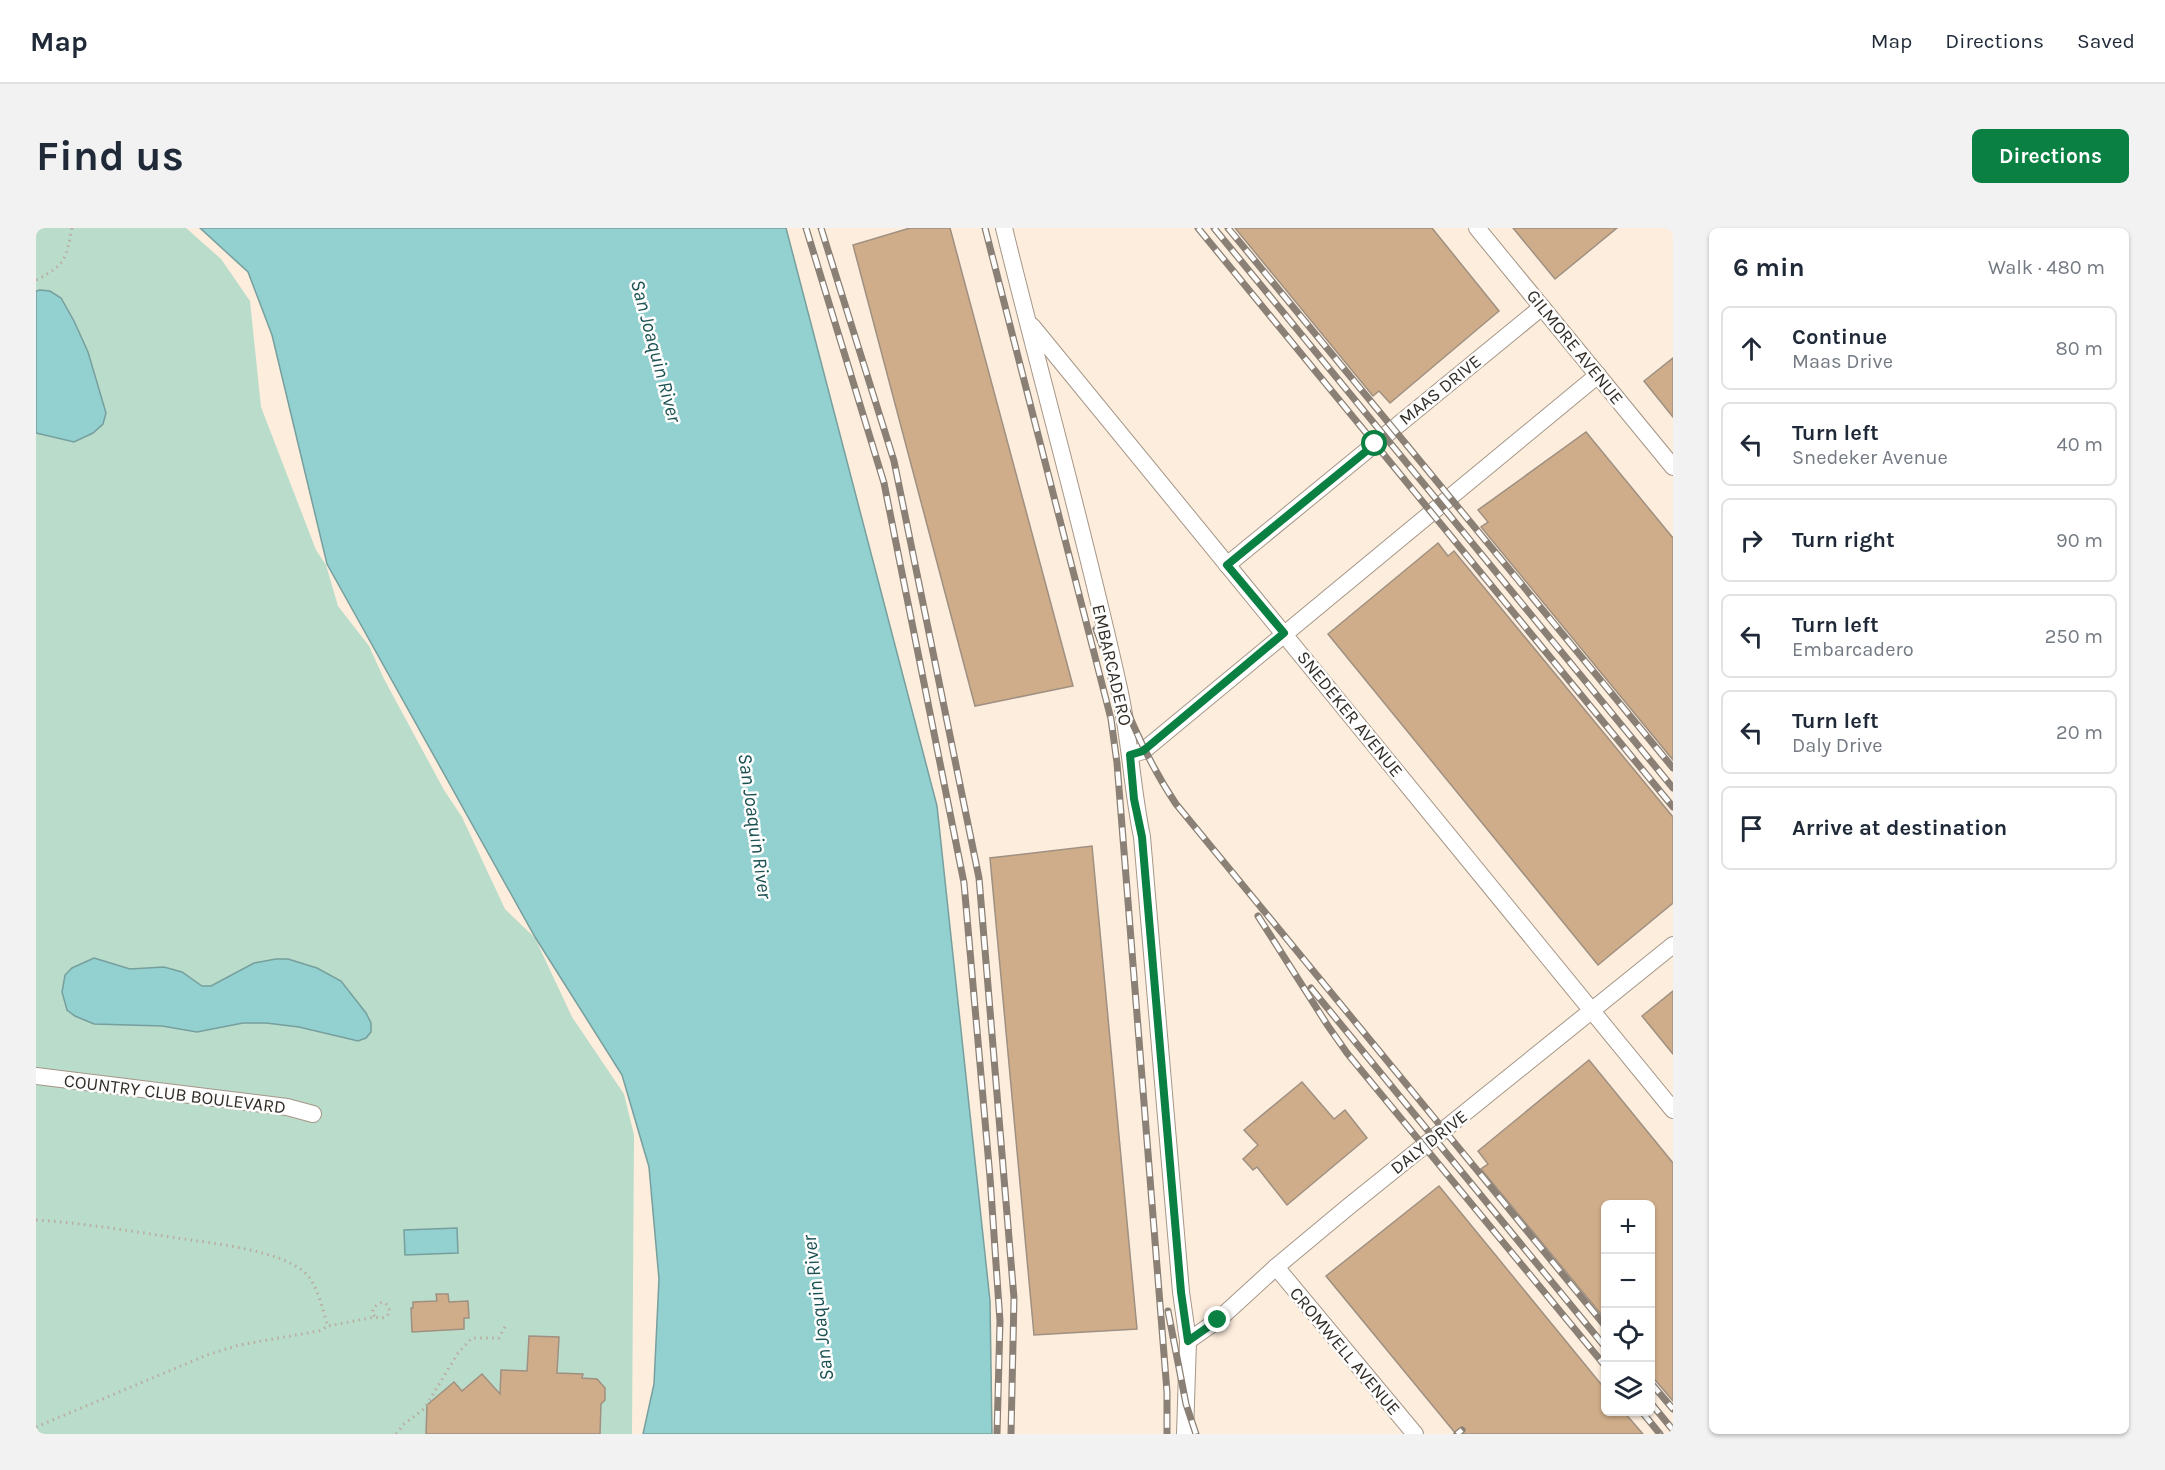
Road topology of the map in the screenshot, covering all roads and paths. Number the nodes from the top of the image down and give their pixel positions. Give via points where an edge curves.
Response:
1 (72, 228) edge
2 (1004, 228) edge
3 (1477, 228) edge
4 (36, 280) edge
5 (1542, 307) junction
6 (1026, 319) junction
7 (1598, 375) junction
8 (1673, 467) edge
9 (1227, 565) junction
10 (1284, 633) junction
11 (1130, 755) junction
12 (1673, 945) edge
13 (1594, 1011) junction
14 (36, 1076) edge
15 (1673, 1110) edge
16 (313, 1114) dead end
17 (36, 1220) edge
18 (1276, 1268) junction
19 (375, 1317) junction
20 (506, 1325) dead end
21 (328, 1326) junction
22 (1188, 1341) junction
23 (36, 1427) edge
24 (396, 1434) edge
25 (1185, 1434) edge
26 (1415, 1434) edge

1 - 4 path via 65,259
2 - 6 street, EMBARCADERO
3 - 5 street, GILMORE AVENUE
5 - 7 street, GILMORE AVENUE
5 - 9 street, MAAS DRIVE
6 - 9 street, SNEDEKER AVENUE
6 - 11 street, EMBARCADERO via 1120,694
7 - 8 street, GILMORE AVENUE
7 - 10 street
9 - 10 street, SNEDEKER AVENUE
10 - 11 street via 1143,751
10 - 13 street, SNEDEKER AVENUE
11 - 22 street, EMBARCADERO via 1142,837
12 - 13 street, DALY DRIVE
13 - 15 street, SNEDEKER AVENUE
13 - 18 street, DALY DRIVE
14 - 16 street, COUNTRY CLUB BOULEVARD via 287,1107
17 - 21 path via 100,1225 261,1253 301,1269 312,1281
18 - 22 street, DALY DRIVE
18 - 26 street, CROMWELL AVENUE
19 - 19 path via 387,1316 390,1311 386,1304 374,1307
19 - 21 path
20 - 24 path via 499,1338 472,1338 458,1353 424,1409
21 - 23 path via 207,1355
22 - 25 street, EMBARCADERO

